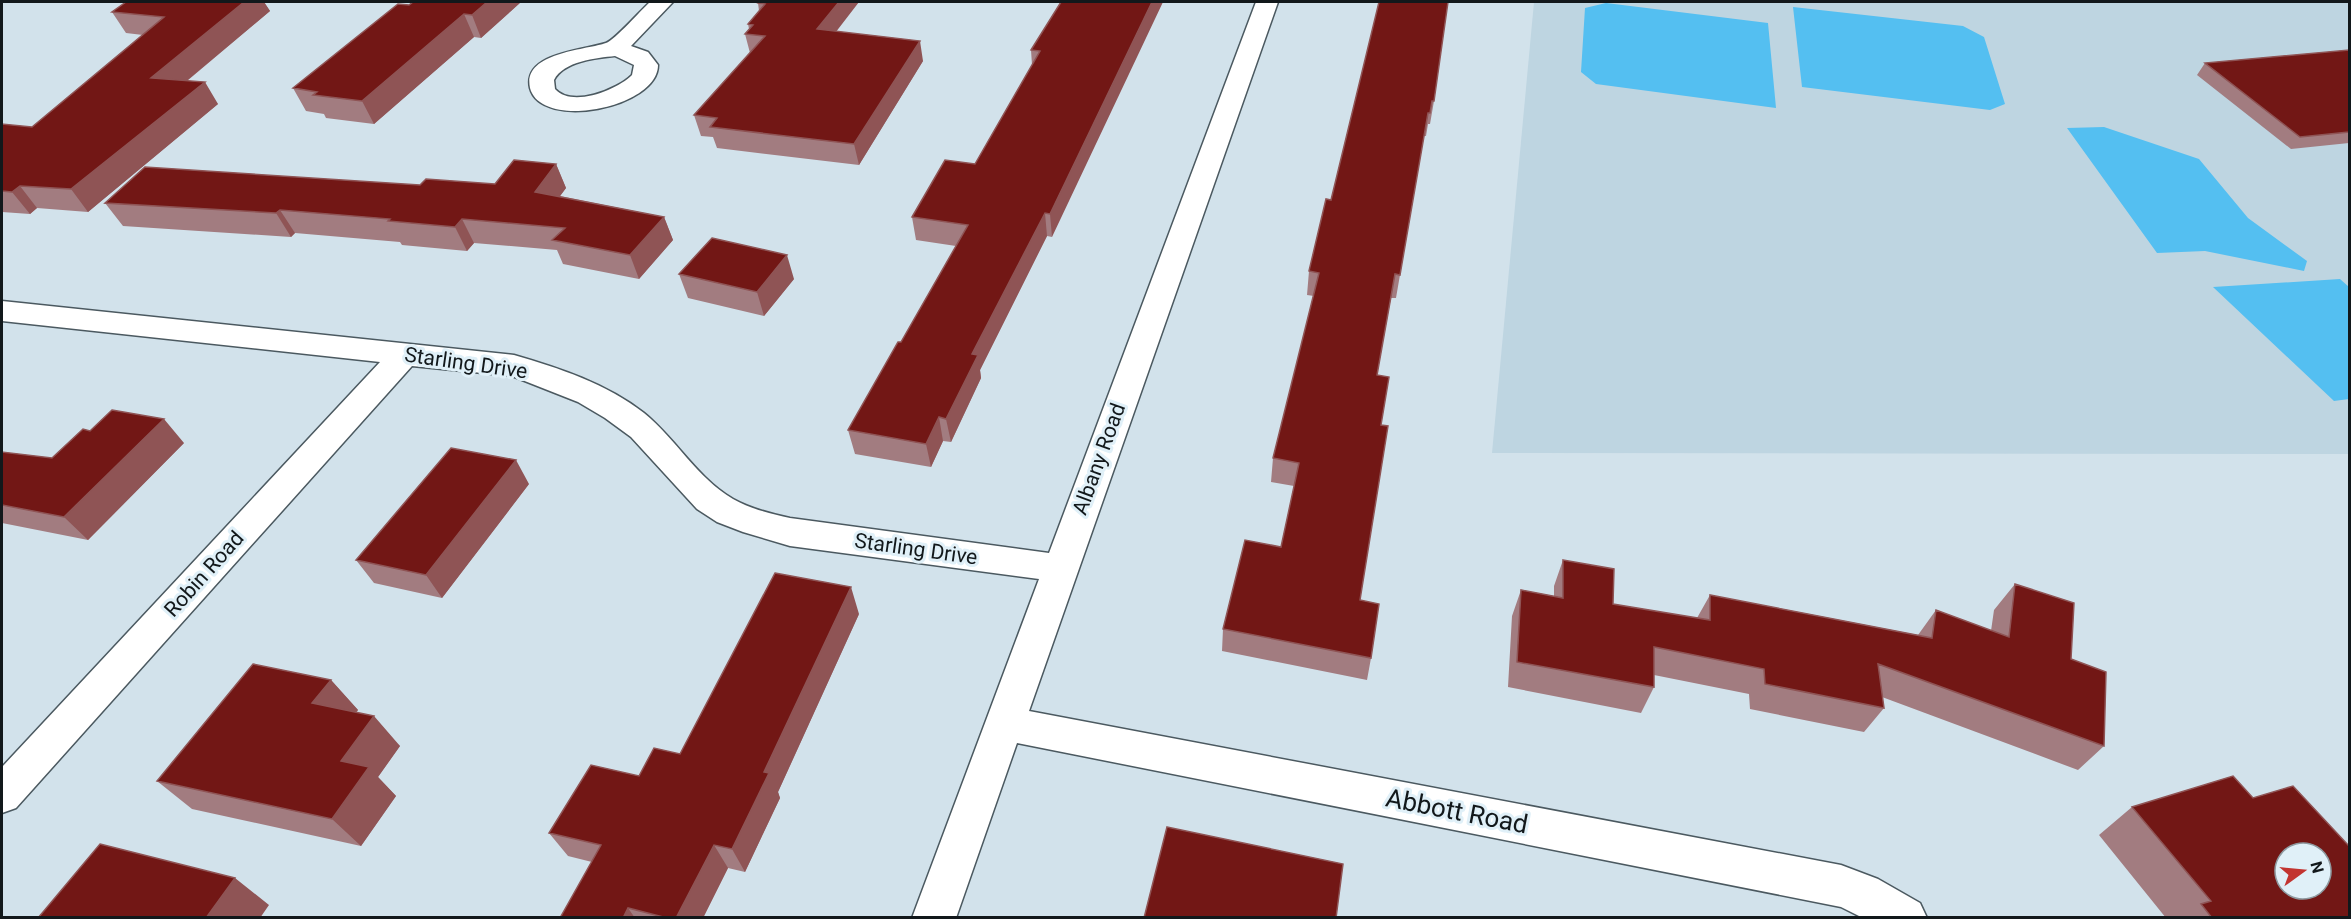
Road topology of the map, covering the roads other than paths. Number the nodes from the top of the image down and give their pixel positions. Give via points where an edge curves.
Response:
1 (662, 2) edge
2 (1267, 2) edge
3 (615, 49) dead end
4 (2, 312) edge
5 (406, 353) junction
6 (1059, 568) junction
7 (1003, 723) junction
8 (2, 795) edge
9 (934, 918) edge
10 (1905, 918) edge

1 - 3 street
2 - 6 street, Albany Road
4 - 5 street, Starling Drive
5 - 6 street, Starling Drive via 514,366 568,385 630,418 706,497 754,522 790,532
5 - 8 street, Robin Road
6 - 7 street, Albany Road
7 - 9 street, Albany Road
7 - 10 street, Abbott Road via 1841,886

